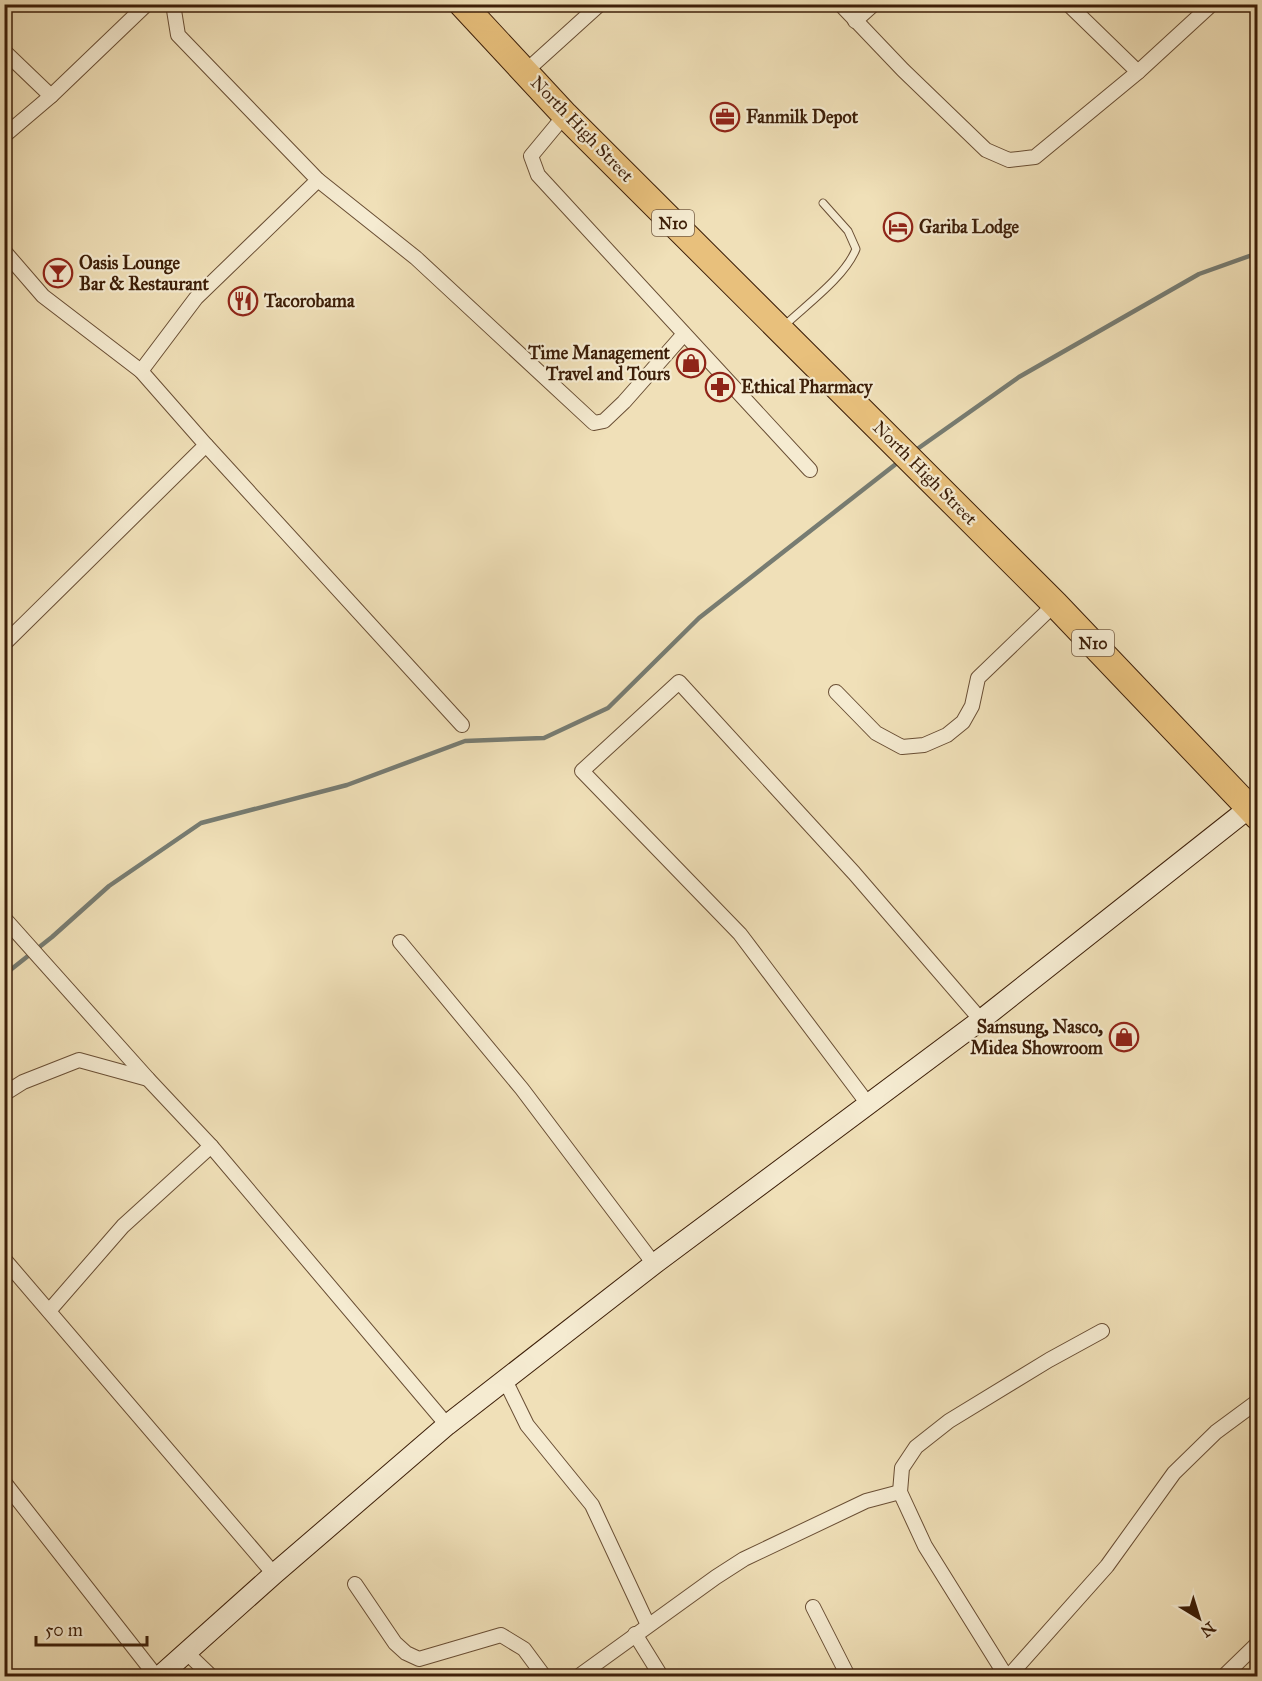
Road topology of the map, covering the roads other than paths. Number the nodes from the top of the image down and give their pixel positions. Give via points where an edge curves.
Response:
1 (147, 4) edge
2 (173, 4) edge
3 (462, 4) edge
4 (600, 4) edge
5 (840, 4) edge
6 (874, 4) edge
7 (1068, 4) edge
8 (1212, 4) edge
9 (855, 21) junction
10 (4, 51) edge
11 (526, 71) junction
12 (1138, 72) junction
13 (51, 96) junction
14 (565, 115) junction
15 (4, 136) edge
16 (318, 180) junction
17 (823, 202) dead end
18 (4, 251) edge
19 (780, 330) junction
20 (684, 334) junction
21 (141, 371) junction
22 (206, 445) junction
23 (810, 470) dead end
24 (1055, 604) junction
25 (4, 644) edge
26 (836, 692) dead end
27 (462, 725) dead end
28 (1254, 809) edge
29 (4, 918) edge
30 (400, 942) dead end
31 (981, 1020) junction
32 (148, 1079) junction
33 (4, 1095) edge
34 (868, 1104) junction
35 (211, 1146) junction
36 (4, 1259) edge
37 (654, 1264) junction
38 (50, 1311) junction
39 (1102, 1331) dead end
40 (505, 1380) junction
41 (1255, 1407) edge
42 (447, 1425) junction
43 (4, 1482) edge
44 (900, 1492) junction
45 (274, 1574) junction
46 (355, 1584) dead end
47 (813, 1607) dead end
48 (648, 1625) junction
49 (635, 1634) junction
50 (1257, 1643) edge
51 (187, 1653) junction
52 (1014, 1674) edge
53 (158, 1677) edge
54 (211, 1677) edge
55 (544, 1677) edge
56 (579, 1677) edge
57 (661, 1677) edge
58 (848, 1677) edge
59 (1224, 1677) edge

1 - 13 street
2 - 16 street via 178,35
3 - 11 highway, North High Street / N10
4 - 11 street
5 - 9 street
6 - 9 street
7 - 12 street
8 - 12 street
9 - 12 street via 986,150 1009,160 1035,157
10 - 13 street
11 - 14 highway, North High Street / N10
13 - 15 street
14 - 19 highway, North High Street / N10
14 - 20 street via 531,156 538,175
16 - 20 street via 416,258 594,423 604,421 624,402
16 - 21 street via 196,298
17 - 19 lane via 848,231 856,249 852,260 831,283
18 - 21 street via 43,296
19 - 24 highway, North High Street / N10
20 - 23 street
21 - 22 street
22 - 25 street
22 - 27 street
24 - 26 street via 978,678 972,706 963,722 947,735 924,745 902,747 876,733
24 - 28 highway, North High Street / N10
28 - 31 street
29 - 32 street
30 - 37 street via 522,1089
31 - 34 street
31 - 34 street via 854,873 679,682 582,771 740,934
32 - 33 street via 79,1060 23,1082
32 - 35 street
34 - 37 street
35 - 38 street via 123,1226
35 - 42 street
36 - 38 street
37 - 40 street
38 - 45 street
39 - 44 street via 1049,1359 916,1447 902,1468
40 - 42 street
40 - 48 street via 527,1425 592,1505
41 - 52 street via 1216,1432 1174,1473 1107,1566
42 - 45 street
43 - 53 street
44 - 48 street via 866,1501 744,1559
44 - 52 street via 925,1546
45 - 51 street
46 - 55 street via 395,1643 418,1659 501,1635 524,1649
47 - 58 street
48 - 49 street
49 - 56 street
49 - 57 street
50 - 59 street
51 - 53 street
51 - 54 street

